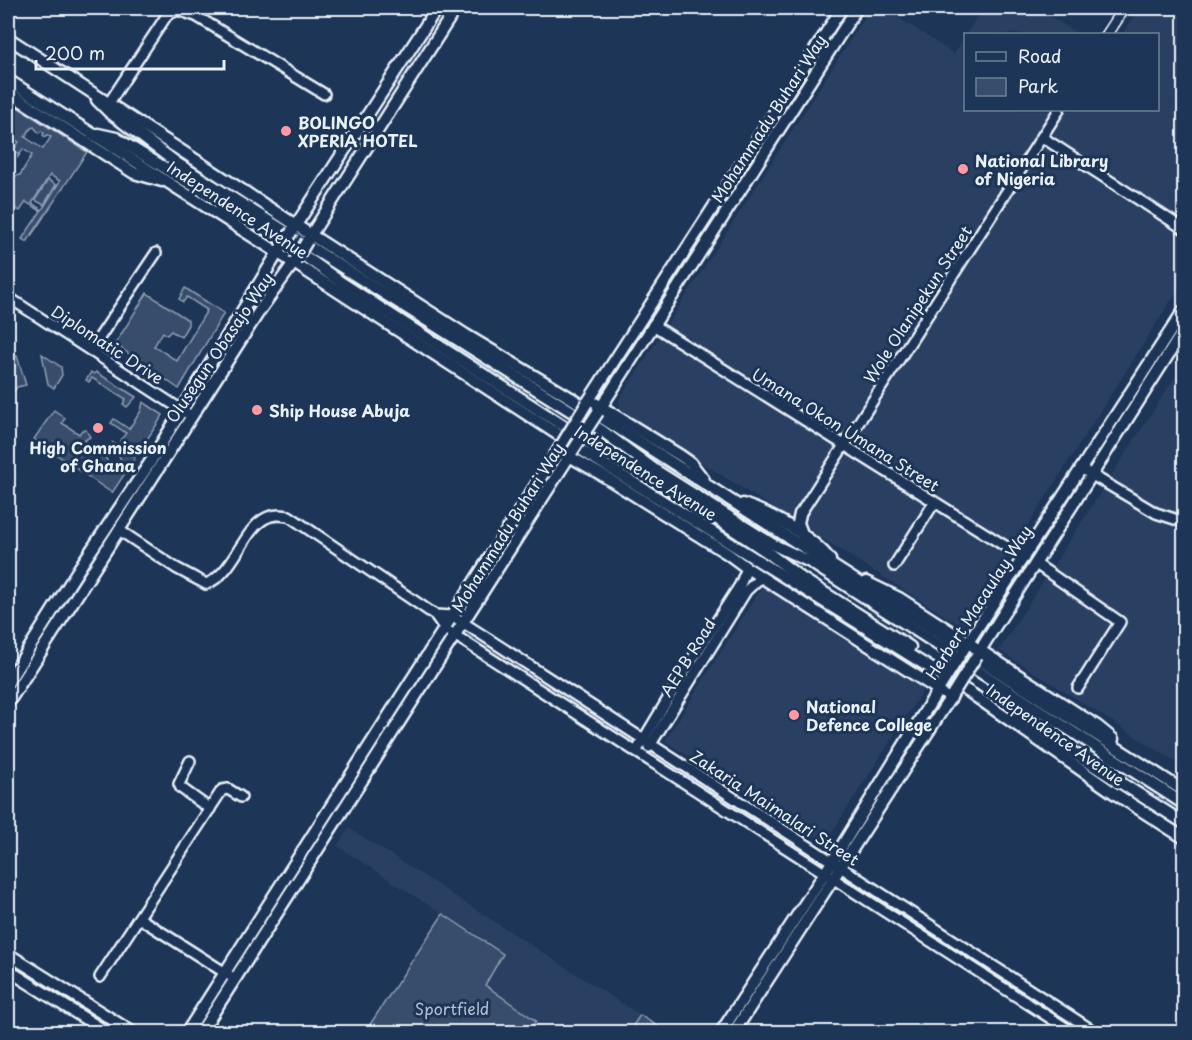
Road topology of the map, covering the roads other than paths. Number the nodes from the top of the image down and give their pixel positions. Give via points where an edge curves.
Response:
1 (437, 8) edge
2 (456, 8) edge
3 (857, 8) edge
4 (1124, 8) edge
5 (840, 11) edge
6 (848, 22) junction
7 (1108, 33) edge
8 (8, 38) edge
9 (8, 80) edge
10 (88, 91) junction
11 (8, 92) edge
12 (324, 94) dead end
13 (109, 103) junction
14 (1058, 111) edge
15 (92, 133) junction
16 (1042, 137) junction
17 (170, 183) junction
18 (708, 215) junction
19 (718, 223) junction
20 (294, 228) junction
21 (1185, 229) edge
22 (309, 238) junction
23 (279, 251) junction
24 (156, 253) dead end
25 (294, 262) junction
26 (8, 297) edge
27 (248, 302) junction
28 (260, 310) junction
29 (1185, 310) edge
30 (653, 325) junction
31 (1185, 330) edge
32 (91, 350) junction
33 (588, 401) junction
34 (599, 410) junction
35 (187, 413) junction
36 (605, 426) junction
37 (844, 446) junction
38 (560, 447) junction
39 (571, 454) junction
40 (614, 457) junction
41 (1082, 469) junction
42 (1093, 476) junction
43 (707, 485) junction
44 (640, 487) junction
45 (139, 488) junction
46 (726, 498) junction
47 (934, 503) junction
48 (800, 514) junction
49 (779, 520) junction
50 (1185, 522) edge
51 (119, 530) junction
52 (804, 537) junction
53 (1024, 558) junction
54 (1036, 564) junction
55 (894, 566) dead end
56 (747, 567) junction
57 (837, 570) junction
58 (761, 577) junction
59 (848, 577) junction
60 (435, 615) junction
61 (453, 616) junction
62 (464, 623) junction
63 (445, 629) junction
64 (456, 636) junction
65 (967, 645) junction
66 (979, 653) junction
67 (8, 682) edge
68 (1078, 687) dead end
69 (939, 689) junction
70 (951, 696) junction
71 (8, 703) edge
72 (647, 742) junction
73 (639, 754) junction
74 (190, 761) dead end
75 (1135, 764) junction
76 (1185, 791) edge
77 (241, 797) dead end
78 (1185, 804) edge
79 (210, 809) junction
80 (1185, 823) edge
81 (1185, 838) edge
82 (837, 865) junction
83 (829, 876) junction
84 (139, 918) junction
85 (8, 954) edge
86 (8, 970) edge
87 (225, 973) junction
88 (100, 977) dead end
89 (235, 979) junction
90 (1024, 987) junction
91 (1018, 998) junction
92 (106, 1032) edge
93 (132, 1032) edge
94 (187, 1032) edge
95 (201, 1032) edge
96 (721, 1032) edge
97 (734, 1032) edge
98 (1072, 1032) edge
99 (1095, 1032) edge

1 - 20 main road, Olusegun Obasajo Way
2 - 22 main road, Olusegun Obasajo Way
3 - 6 main road, Mohammadu Buhari Way
4 - 7 street
5 - 6 main road
5 - 18 main road, Mohammadu Buhari Way
6 - 19 main road, Mohammadu Buhari Way
8 - 10 main road, Independence Avenue
9 - 15 main road, Independence Avenue
10 - 13 main road, Independence Avenue
10 - 36 main road, Independence Avenue via 177,164 471,349
11 - 17 main road via 134,172
12 - 13 street via 196,16 178,10 167,15
13 - 20 main road, Independence Avenue
14 - 16 street, Wole Olanipekun Street
15 - 17 main road, Independence Avenue
15 - 40 main road, Independence Avenue via 116,138 278,237 342,283
16 - 21 street
16 - 37 street, Wole Olanipekun Street
17 - 23 main road, Independence Avenue
18 - 19 main road
18 - 33 main road, Mohammadu Buhari Way
19 - 30 main road, Mohammadu Buhari Way
20 - 22 main road, Independence Avenue
20 - 23 main road, Olusegun Obasajo Way, bridge
22 - 25 main road, Olusegun Obasajo Way, bridge
22 - 36 main road, Independence Avenue via 466,334
23 - 25 main road, Independence Avenue
23 - 27 main road, Olusegun Obasajo Way
24 - 32 street
25 - 28 main road, Olusegun Obasajo Way
25 - 44 main road, Independence Avenue
26 - 32 street, Diplomatic Drive
27 - 28 main road
27 - 35 main road, Olusegun Obasajo Way
28 - 35 main road, Olusegun Obasajo Way
29 - 41 main road, Herbert Macaulay Way
30 - 34 main road, Mohammadu Buhari Way
30 - 37 street, Umana Okon Umana Street
31 - 42 main road, Herbert Macaulay Way
32 - 35 street, Diplomatic Drive
33 - 34 main road
33 - 38 main road, Mohammadu Buhari Way, bridge
34 - 39 main road, Mohammadu Buhari Way, bridge
34 - 43 main road via 691,463
35 - 45 main road, Olusegun Obasajo Way
36 - 43 main road, Independence Avenue
36 - 75 main road, Independence Avenue via 665,476
37 - 47 street, Umana Okon Umana Street
37 - 48 street, Wole Olanipekun Street
38 - 39 main road
38 - 61 main road, Mohammadu Buhari Way
39 - 56 main road
39 - 62 main road, Mohammadu Buhari Way
40 - 44 main road
40 - 80 main road, Independence Avenue via 698,506 801,578
41 - 42 street
41 - 53 main road, Herbert Macaulay Way
42 - 50 street via 1156,513
42 - 54 main road, Herbert Macaulay Way
43 - 46 main road, Independence Avenue
44 - 81 main road, Independence Avenue via 972,694
45 - 51 main road, Olusegun Obasajo Way
45 - 67 main road, Olusegun Obasajo Way via 80,567
46 - 49 main road
46 - 57 main road, Independence Avenue
47 - 53 street, Umana Okon Umana Street
47 - 55 street
48 - 49 main road via 789,521
48 - 52 main road via 798,524
49 - 52 main road
51 - 60 street, Zakaria Maimalari Street via 206,584 227,568 259,522 273,515 289,516
51 - 71 main road, Olusegun Obasajo Way
52 - 57 main road via 826,554
53 - 65 main road, Herbert Macaulay Way
54 - 66 main road, Herbert Macaulay Way
54 - 68 street via 1120,622
56 - 58 main road
56 - 72 street, AEPB Road
57 - 59 main road, Independence Avenue
58 - 69 main road
58 - 72 street, AEPB Road via 746,591
59 - 65 main road via 883,589
59 - 75 main road, Independence Avenue
60 - 61 street, Zakaria Maimalari Street
60 - 63 street, Zakaria Maimalari Street
61 - 62 street, Zakaria Maimalari Street
61 - 63 main road, Mohammadu Buhari Way
62 - 64 main road, Mohammadu Buhari Way
62 - 72 street, Zakaria Maimalari Street
63 - 64 street, Zakaria Maimalari Street
63 - 87 main road, Mohammadu Buhari Way
64 - 73 street, Zakaria Maimalari Street
64 - 89 main road, Mohammadu Buhari Way
65 - 66 main road
65 - 69 main road, Herbert Macaulay Way, bridge
66 - 70 main road, Herbert Macaulay Way, bridge
66 - 75 main road via 1097,726
69 - 70 main road
69 - 82 main road, Herbert Macaulay Way
70 - 82 main road, Herbert Macaulay Way
72 - 73 street, AEPB Road
72 - 82 street, Zakaria Maimalari Street
73 - 83 street, Zakaria Maimalari Street
74 - 79 street via 179,784
75 - 76 main road, Independence Avenue
75 - 78 main road, Independence Avenue
77 - 79 street via 225,789
79 - 84 street
82 - 83 main road, Herbert Macaulay Way
82 - 90 street, Zakaria Maimalari Street
83 - 91 street, Zakaria Maimalari Street
83 - 96 main road, Herbert Macaulay Way
83 - 97 main road, Herbert Macaulay Way
84 - 87 street
84 - 88 street
85 - 93 main road
86 - 92 main road
87 - 89 street
87 - 94 main road, Mohammadu Buhari Way
89 - 95 main road, Mohammadu Buhari Way
90 - 91 street
90 - 99 street, Zakaria Maimalari Street
91 - 98 street, Zakaria Maimalari Street

